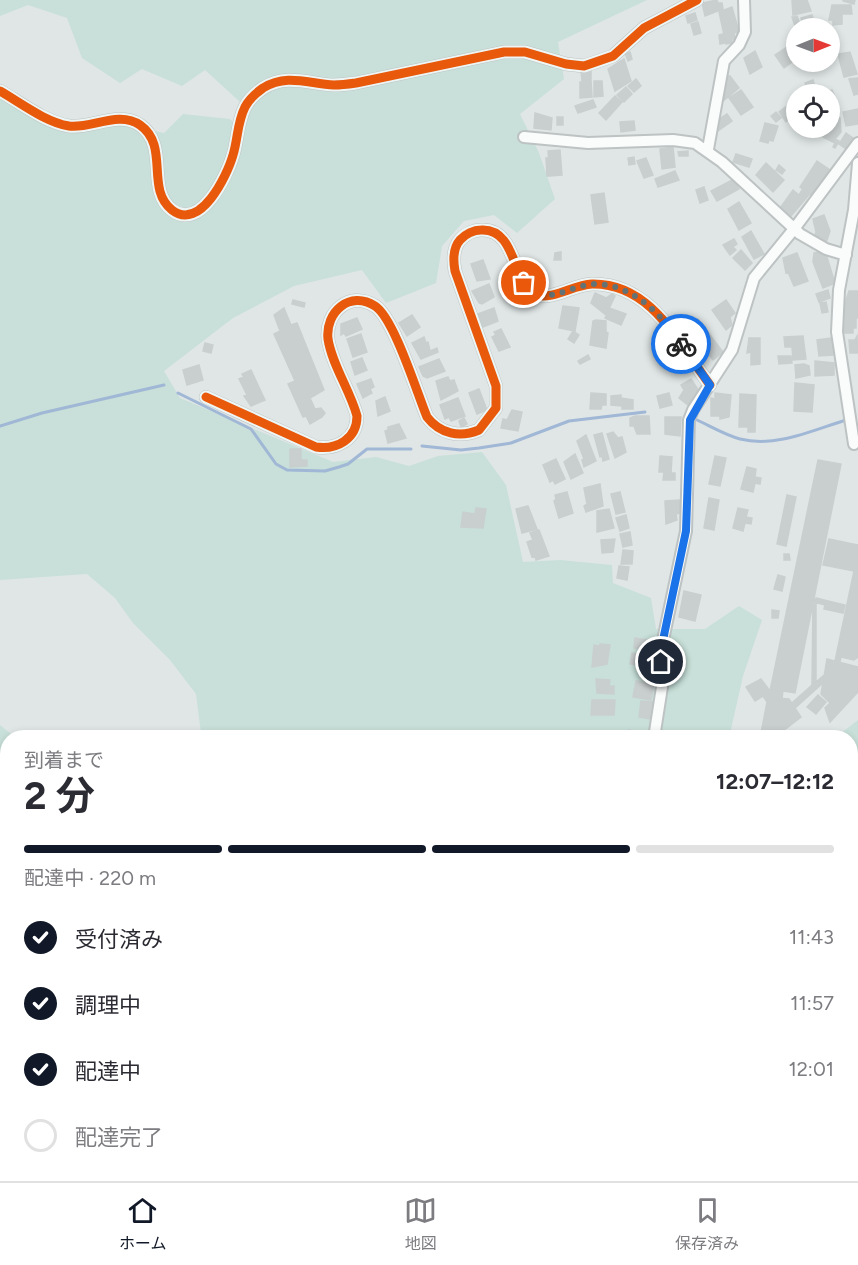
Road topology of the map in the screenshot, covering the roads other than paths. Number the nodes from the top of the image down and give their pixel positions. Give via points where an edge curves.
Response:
1 (697, 0) edge
2 (744, 0) edge
3 (0, 91) edge
4 (524, 137) dead end
5 (858, 143) edge
6 (708, 150) junction
7 (858, 163) edge
8 (794, 230) junction
9 (846, 255) junction
10 (710, 385) junction
11 (206, 397) dead end
12 (854, 444) dead end
13 (655, 730) edge

1 - 3 street via 644,28 613,56 584,66 514,51 356,83 334,85 299,79 275,82 250,99 237,129 229,168 204,208 193,214 174,212 167,206 160,188 156,147 140,125 116,120 70,126
2 - 6 street via 745,32 724,61
4 - 6 street via 614,144 674,140 695,143
5 - 8 street
6 - 8 street
7 - 9 street
8 - 9 street via 826,249
8 - 10 street via 754,278 732,350
9 - 12 street via 837,332
10 - 11 street via 667,323 646,303 618,289 595,284 551,296 534,295 524,283 505,241 492,232 478,230 459,241 453,261 496,386 496,408 479,430 449,433 432,423 384,315 368,302 356,300 340,306 328,331 357,416 356,429 341,444 316,447
10 - 13 street via 690,420 686,531 663,640 662,687

